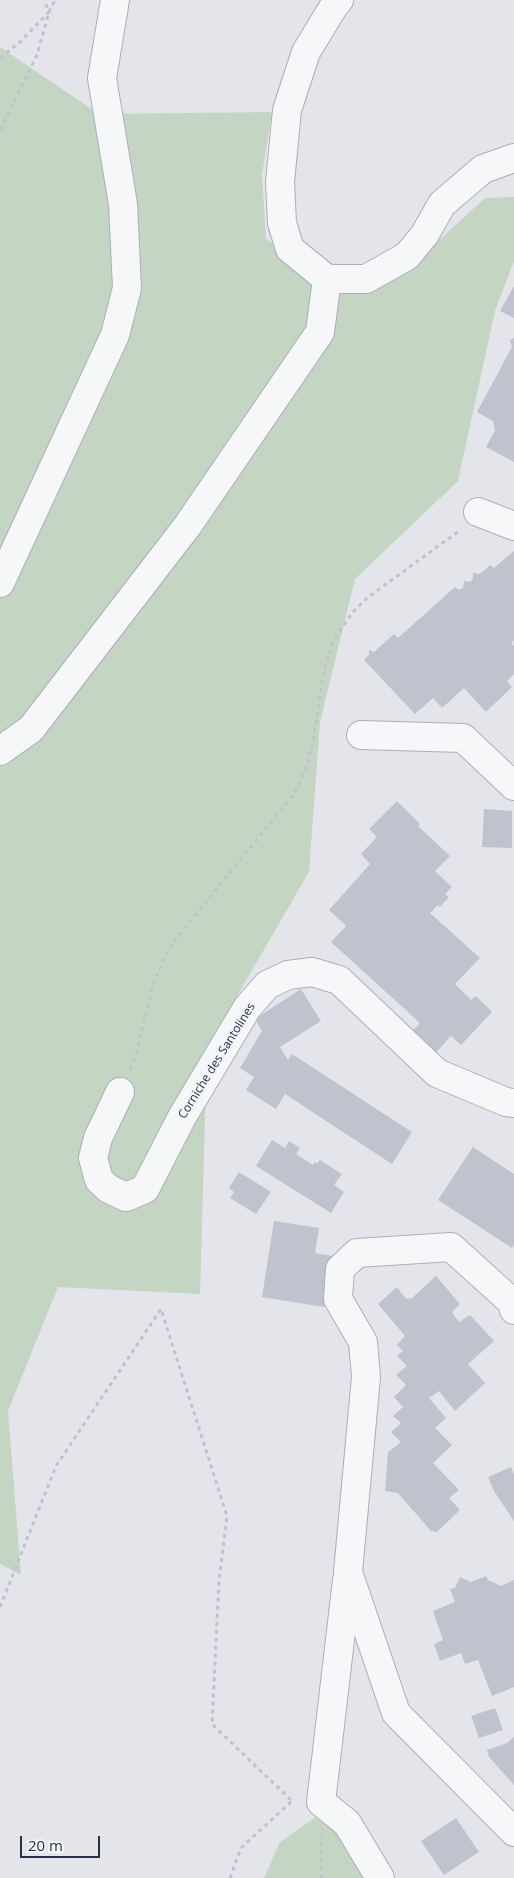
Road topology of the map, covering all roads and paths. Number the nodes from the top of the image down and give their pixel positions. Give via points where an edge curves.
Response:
1 (44, 0) edge
2 (55, 0) edge
3 (115, 0) edge
4 (339, 0) edge
5 (49, 12) junction
6 (0, 58) edge
7 (0, 130) edge
8 (514, 158) edge
9 (327, 279) junction
10 (478, 512) joint
11 (514, 526) edge
12 (0, 583) edge
13 (361, 735) dead end
14 (0, 751) edge
15 (514, 786) edge
16 (120, 1092) joint
17 (514, 1103) edge
18 (514, 1310) edge
19 (348, 1572) junction
20 (0, 1607) edge
21 (292, 1801) junction
22 (321, 1802) junction
23 (514, 1832) edge
24 (230, 1878) edge
25 (380, 1878) edge

1 - 5 path
2 - 5 path
3 - 12 street via 102,78 123,204 127,288 115,335
4 - 9 street via 306,52 287,110 280,182 282,223 290,249
5 - 6 path
5 - 7 path via 37,55
8 - 9 street via 483,169 442,204 408,256 366,279
9 - 14 street via 320,332 188,525 31,729
10 - 11 street
10 - 16 path via 463,528 367,598 333,641 324,670 307,766 295,793 166,954 152,985 136,1055
13 - 15 street via 463,738
16 - 17 street, Corniche des Santolines via 98,1138 93,1158 99,1180 126,1197 145,1189 182,1117 248,1008 267,985 288,975 312,972 339,980 438,1073
18 - 19 street via 513,1303 451,1246 358,1253 340,1269 338,1299 363,1342 366,1378
19 - 22 street
19 - 23 street via 396,1713
20 - 21 path via 56,1466 160,1308 227,1516 219,1581 212,1724
21 - 22 path via 302,1792
21 - 24 path via 241,1848
22 - 25 street via 347,1823

